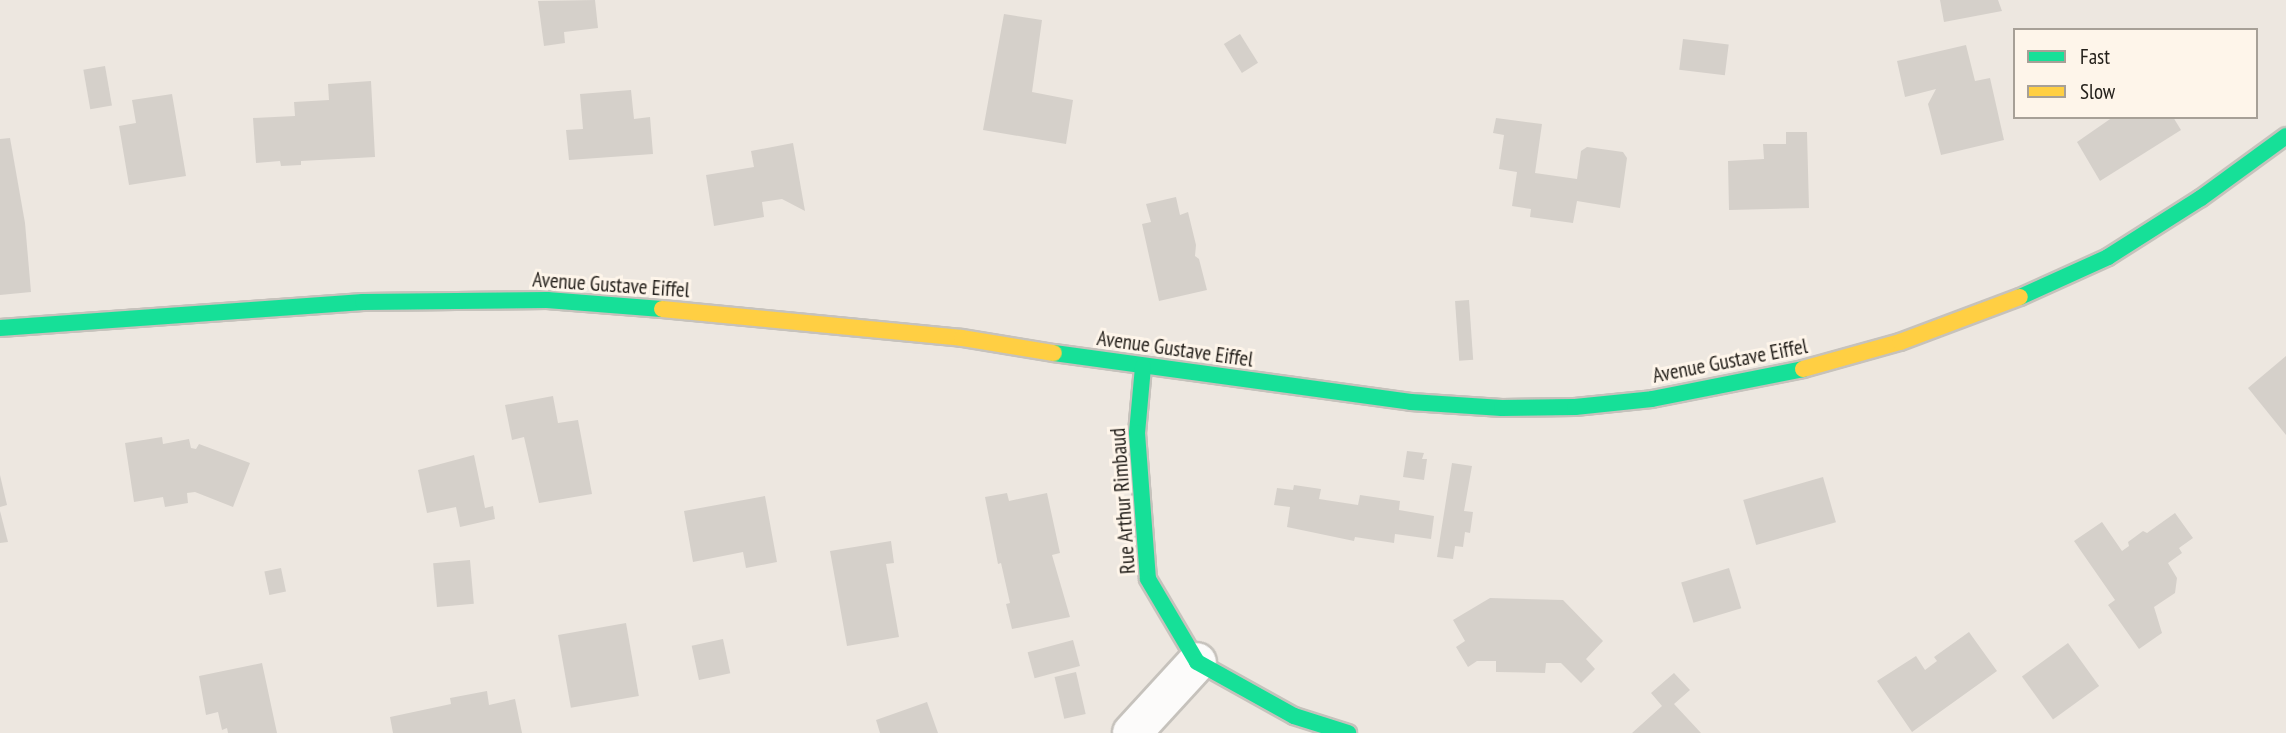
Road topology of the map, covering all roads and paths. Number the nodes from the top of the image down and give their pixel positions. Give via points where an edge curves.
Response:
1 (2286, 136) edge
2 (0, 328) edge
3 (1143, 367) junction
4 (1197, 662) junction
5 (1132, 733) edge
6 (1348, 733) edge

1 - 3 street, Avenue Gustave Eiffel via 2108,257 2005,304 1900,342 1782,375 1652,399 1502,408 1411,402
2 - 3 street, Avenue Gustave Eiffel via 363,302 547,300 790,318 962,338
3 - 4 street, Rue Arthur Rimbaud via 1137,433 1148,579
4 - 5 street
4 - 6 street via 1294,716

